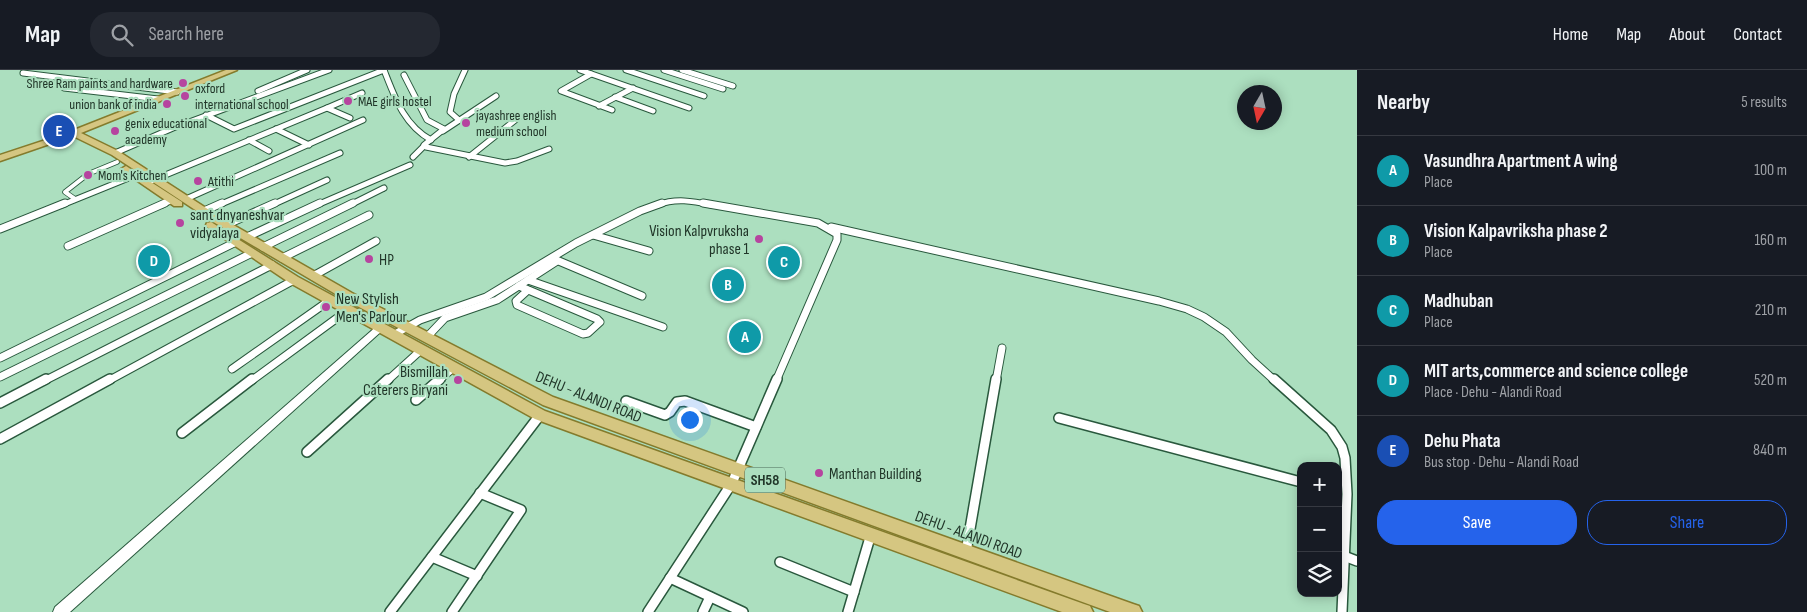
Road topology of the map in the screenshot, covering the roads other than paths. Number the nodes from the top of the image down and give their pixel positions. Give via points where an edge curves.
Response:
1 (233, 70) edge
2 (306, 70) edge
3 (329, 70) edge
4 (384, 70) edge
5 (465, 70) edge
6 (580, 70) edge
7 (626, 70) edge
8 (664, 70) edge
9 (682, 70) edge
10 (23, 73) dead end
11 (222, 73) edge
12 (591, 74) junction
13 (404, 75) dead end
14 (733, 86) dead end
15 (64, 88) dead end
16 (633, 88) junction
17 (723, 90) dead end
18 (175, 91) junction
19 (362, 93) dead end
20 (258, 96) junction
21 (496, 96) dead end
22 (704, 96) dead end
23 (615, 97) junction
24 (156, 99) junction
25 (599, 106) junction
26 (328, 108) junction
27 (689, 108) dead end
28 (612, 110) dead end
29 (653, 111) dead end
30 (206, 116) junction
31 (519, 117) dead end
32 (350, 118) dead end
33 (363, 120) dead end
34 (459, 120) junction
35 (276, 129) junction
36 (443, 131) junction
37 (68, 133) junction
38 (249, 140) junction
39 (431, 140) junction
40 (309, 145) junction
41 (424, 146) junction
42 (549, 149) dead end
43 (270, 151) dead end
44 (340, 153) dead end
45 (0, 157) edge
46 (413, 157) dead end
47 (469, 157) junction
48 (116, 158) junction
49 (410, 166) dead end
50 (140, 173) junction
51 (315, 178) dead end
52 (151, 181) junction
53 (384, 188) dead end
54 (75, 199) junction
55 (186, 199) junction
56 (172, 200) junction
57 (200, 213) junction
58 (369, 215) dead end
59 (226, 225) junction
60 (826, 226) junction
61 (0, 229) edge
62 (593, 235) junction
63 (247, 237) junction
64 (376, 241) dead end
65 (236, 242) junction
66 (68, 246) dead end
67 (263, 247) junction
68 (649, 251) dead end
69 (252, 252) junction
70 (282, 258) junction
71 (554, 259) junction
72 (272, 265) junction
73 (313, 276) junction
74 (294, 280) junction
75 (528, 280) junction
76 (518, 286) junction
77 (528, 290) junction
78 (642, 296) dead end
79 (330, 300) junction
80 (348, 310) junction
81 (381, 327) junction
82 (663, 327) dead end
83 (401, 330) junction
84 (424, 343) junction
85 (1002, 348) dead end
86 (0, 358) edge
87 (453, 368) junction
88 (232, 369) dead end
89 (0, 377) edge
90 (416, 400) dead end
91 (626, 401) dead end
92 (0, 403) edge
93 (540, 415) junction
94 (1059, 418) dead end
95 (756, 427) junction
96 (182, 433) dead end
97 (0, 439) edge
98 (307, 452) dead end
99 (735, 476) junction
100 (1297, 481) edge
101 (480, 493) junction
102 (1342, 493) edge
103 (871, 534) junction
104 (966, 552) junction
105 (1344, 556) junction
106 (432, 557) junction
107 (1357, 561) edge
108 (780, 562) dead end
109 (477, 576) junction
110 (670, 578) junction
111 (854, 592) junction
112 (710, 597) junction
113 (60, 612) edge
114 (390, 612) edge
115 (452, 612) edge
116 (648, 612) edge
117 (703, 612) edge
118 (742, 612) edge
119 (848, 612) edge
120 (1084, 612) edge
121 (1133, 612) edge
122 (1342, 612) edge

1 - 11 main road
2 - 20 street via 256,92
3 - 20 street
4 - 30 street via 234,129
4 - 39 street via 408,122 418,134
5 - 34 street via 450,112
6 - 12 street
7 - 22 street
8 - 17 street
9 - 14 street
10 - 18 street
11 - 18 main road
12 - 16 street
12 - 25 street via 561,91
13 - 36 street via 427,120
15 - 24 street
16 - 23 street
16 - 27 street
18 - 24 main road
19 - 26 street
20 - 30 street
21 - 34 street
23 - 25 street
23 - 29 street
24 - 37 main road
25 - 28 street
26 - 32 street
26 - 35 street
30 - 48 street
31 - 47 street
33 - 40 street
34 - 36 street
35 - 38 street
35 - 40 street
36 - 39 street
37 - 45 main road
37 - 48 main road, DEHU - ALANDI ROAD / SH58
38 - 43 street
38 - 52 street
39 - 41 street
40 - 55 street
41 - 46 street
41 - 47 street
42 - 47 street via 508,163
44 - 57 street
48 - 50 main road, DEHU - ALANDI ROAD / SH58
48 - 54 street via 65,192
49 - 63 street
50 - 52 main road, DEHU - ALANDI ROAD / SH58
50 - 54 street
51 - 59 street via 325,181
52 - 55 main road, DEHU - ALANDI ROAD / SH58
52 - 56 main road, DEHU - ALANDI ROAD / SH58
53 - 67 street
54 - 61 street
55 - 57 main road, DEHU - ALANDI ROAD / SH58
56 - 57 main road, DEHU - ALANDI ROAD / SH58
56 - 66 street
57 - 59 main road, DEHU - ALANDI ROAD / SH58
57 - 65 main road, DEHU - ALANDI ROAD / SH58
58 - 70 street
59 - 63 main road, DEHU - ALANDI ROAD / SH58
60 - 62 street via 676,200 640,211
60 - 95 street via 837,234 837,240
60 - 102 street via 1159,301 1204,317 1226,332 1252,360 1331,430 1345,458
62 - 68 street
62 - 71 street
63 - 67 main road, DEHU - ALANDI ROAD / SH58
64 - 73 street
65 - 69 main road, DEHU - ALANDI ROAD / SH58
65 - 86 street
67 - 70 main road, DEHU - ALANDI ROAD / SH58
69 - 72 main road, DEHU - ALANDI ROAD / SH58
69 - 89 street
70 - 73 main road, DEHU - ALANDI ROAD / SH58
71 - 75 street
71 - 78 street
71 - 83 street via 486,297
72 - 74 main road, DEHU - ALANDI ROAD / SH58
72 - 92 street
73 - 83 main road, DEHU - ALANDI ROAD / SH58
74 - 79 main road, DEHU - ALANDI ROAD / SH58
74 - 97 street
75 - 76 street
75 - 82 street
76 - 77 street
76 - 84 street via 490,303 445,318
77 - 77 street via 516,301 517,305 582,334 588,334 600,322
79 - 80 main road, DEHU - ALANDI ROAD / SH58
79 - 88 street
80 - 81 main road, DEHU - ALANDI ROAD / SH58
80 - 96 street
81 - 83 main road, DEHU - ALANDI ROAD / SH58
81 - 113 street
83 - 84 main road, DEHU - ALANDI ROAD / SH58
84 - 87 main road, DEHU - ALANDI ROAD / SH58
84 - 98 street
84 - 99 main road, DEHU - ALANDI ROAD / SH58 via 548,401
85 - 104 street
87 - 90 street
87 - 93 main road, DEHU - ALANDI ROAD / SH58
91 - 95 street via 665,415 677,402 685,400
93 - 99 main road, DEHU - ALANDI ROAD / SH58
93 - 101 street
94 - 100 street
95 - 99 street
99 - 103 main road, DEHU - ALANDI ROAD / SH58
99 - 104 main road, DEHU - ALANDI ROAD / SH58
99 - 110 street
101 - 106 street
101 - 109 street via 521,510
102 - 105 street
103 - 111 street
103 - 120 main road, DEHU - ALANDI ROAD / SH58
104 - 121 main road, DEHU - ALANDI ROAD / SH58
105 - 107 street
105 - 122 street
106 - 109 street
106 - 114 street
108 - 111 street
109 - 115 street
110 - 112 street
110 - 116 street
111 - 119 street
112 - 117 street
112 - 118 street

